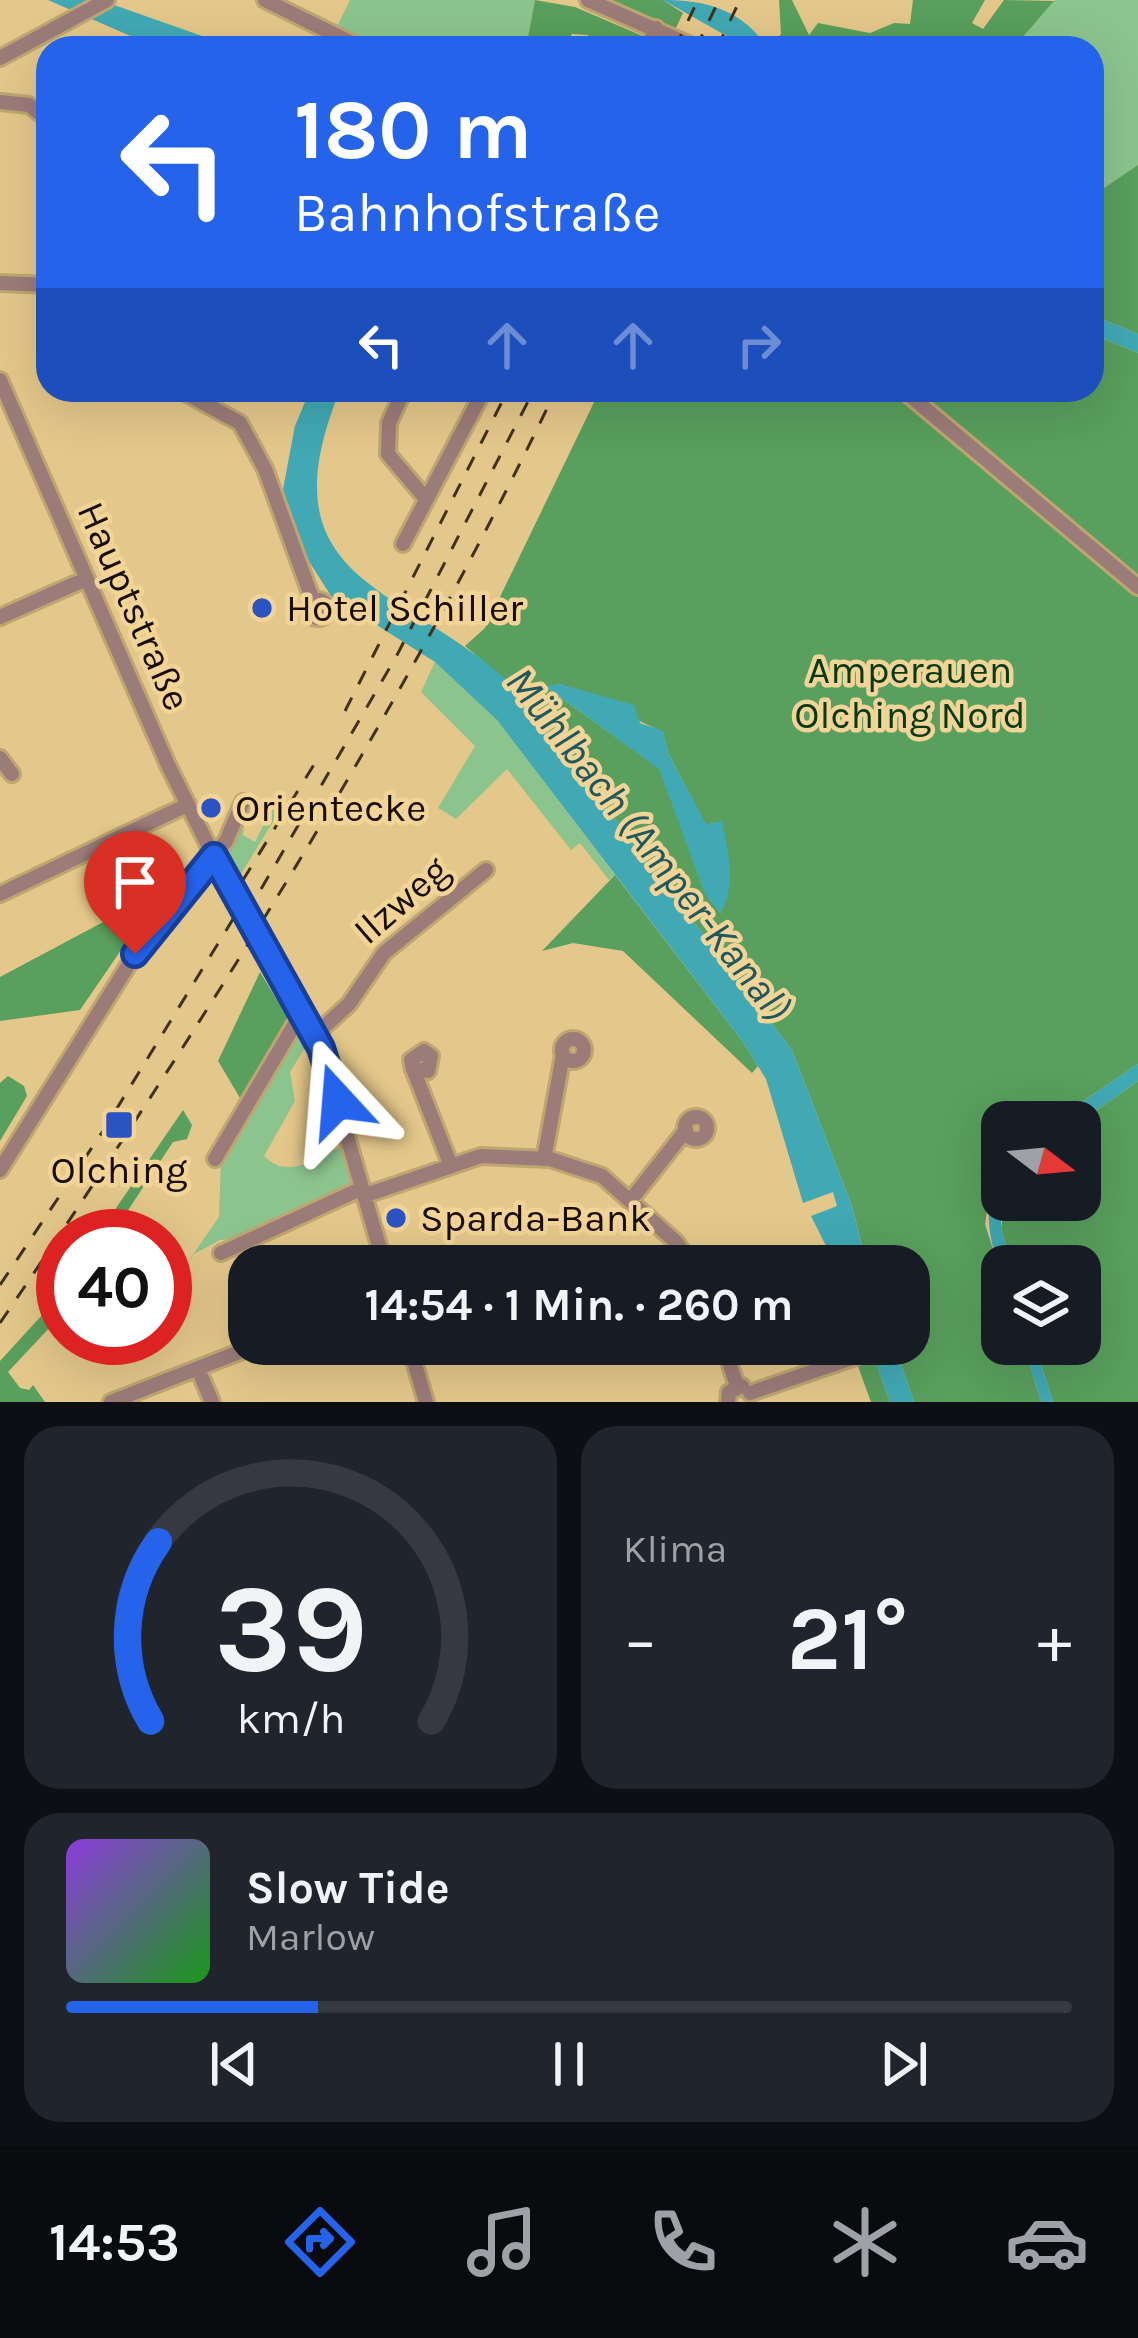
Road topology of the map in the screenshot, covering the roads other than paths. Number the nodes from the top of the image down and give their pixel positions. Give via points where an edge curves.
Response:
1 (107, 0) edge
2 (265, 0) edge
3 (588, 0) edge
4 (656, 28) junction
5 (45, 36) edge
6 (338, 36) edge
7 (652, 36) edge
8 (672, 36) edge
9 (36, 40) edge
10 (0, 58) edge
11 (0, 102) edge
12 (36, 111) edge
13 (0, 283) edge
14 (36, 284) edge
15 (0, 380) edge
16 (201, 402) edge
17 (399, 402) edge
18 (478, 402) edge
19 (917, 402) edge
20 (427, 499) junction
21 (403, 544) dead end
22 (86, 579) junction
23 (1138, 587) edge
24 (313, 601) dead end
25 (0, 617) edge
26 (243, 802) dead end
27 (188, 805) junction
28 (214, 856) junction
29 (486, 870) dead end
30 (0, 894) edge
31 (302, 1012) junction
32 (314, 1035) junction
33 (563, 1055) dead end
34 (413, 1069) dead end
35 (686, 1130) dead end
36 (544, 1159) junction
37 (215, 1160) dead end
38 (451, 1166) junction
39 (0, 1170) edge
40 (361, 1193) junction
41 (630, 1201) junction
42 (378, 1245) edge
43 (678, 1245) edge
44 (221, 1253) dead end
45 (228, 1357) edge
46 (415, 1365) edge
47 (733, 1365) edge
48 (832, 1365) edge
49 (198, 1369) junction
50 (746, 1394) edge
51 (112, 1402) edge
52 (212, 1402) edge
53 (426, 1402) edge
54 (728, 1402) edge

1 - 5 street
2 - 6 street
3 - 4 street
4 - 7 street
4 - 8 street
9 - 10 street
11 - 12 street
13 - 14 street
15 - 22 street, Hauptstraße
16 - 24 street via 239,423 265,469
17 - 20 street via 388,454
18 - 20 street
19 - 23 street
20 - 21 street
22 - 25 street
22 - 27 street, Hauptstraße
26 - 28 street
27 - 28 street, Hauptstraße
27 - 30 street
28 - 31 street, Hauptstraße
28 - 39 street via 152,929
29 - 32 street, Ilzweg via 384,953 349,1004
31 - 32 street, Hauptstraße
31 - 37 street
32 - 40 street, Hauptstraße
33 - 36 street
34 - 38 street
35 - 41 street
36 - 38 street via 502,1154
36 - 41 street via 602,1176
38 - 40 street
40 - 42 street, Hauptstraße
40 - 44 street
41 - 43 street
45 - 49 street
46 - 53 street
47 - 50 street
48 - 50 street
49 - 51 street
49 - 52 street
50 - 54 street via 729,1391

